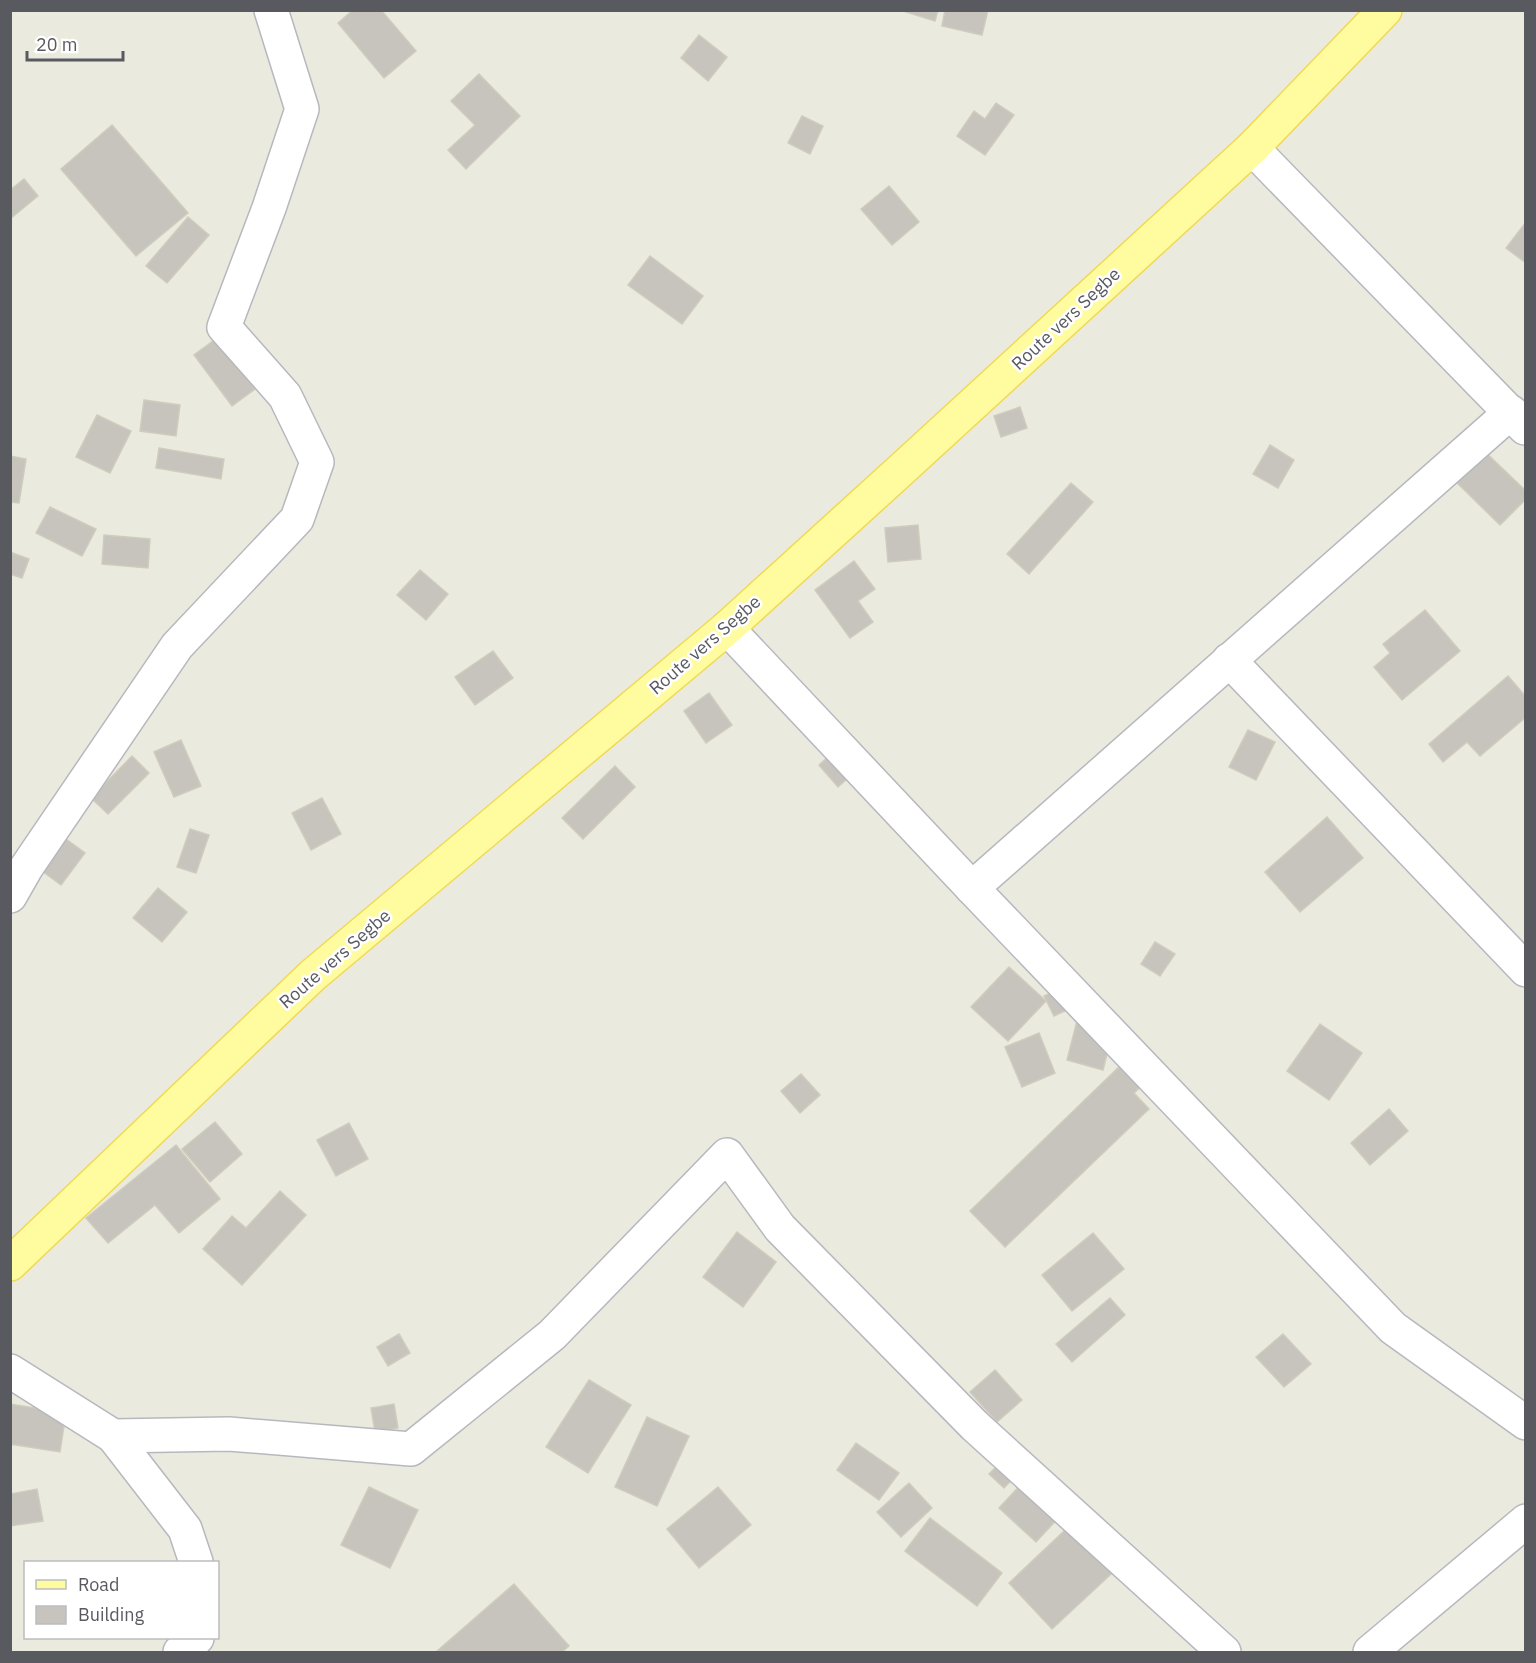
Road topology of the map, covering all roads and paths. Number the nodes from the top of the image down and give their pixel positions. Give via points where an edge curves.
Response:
1 (271, 10) edge
2 (1386, 10) edge
3 (1252, 148) junction
4 (1518, 421) edge
5 (727, 628) junction
6 (1229, 660) junction
7 (972, 888) junction
8 (10, 896) edge
9 (1526, 970) edge
10 (10, 1264) edge
11 (10, 1371) edge
12 (1526, 1423) edge
13 (114, 1436) junction
14 (1526, 1521) edge
15 (195, 1561) edge
16 (196, 1639) edge
17 (180, 1653) edge
18 (1224, 1653) edge
19 (1370, 1653) edge

1 - 8 street via 302,109 224,327 285,396 317,462 297,519 177,646
2 - 3 main road, Route vers Segbe
3 - 4 street
3 - 5 main road, Route vers Segbe
4 - 6 street
5 - 7 street
5 - 10 main road, Route vers Segbe via 313,975
6 - 7 street
6 - 9 street
7 - 12 street via 1393,1328
11 - 13 street
13 - 15 street via 185,1529
13 - 18 street via 230,1434 411,1449 552,1335 727,1155 780,1228 975,1426
14 - 19 street
16 - 17 street

